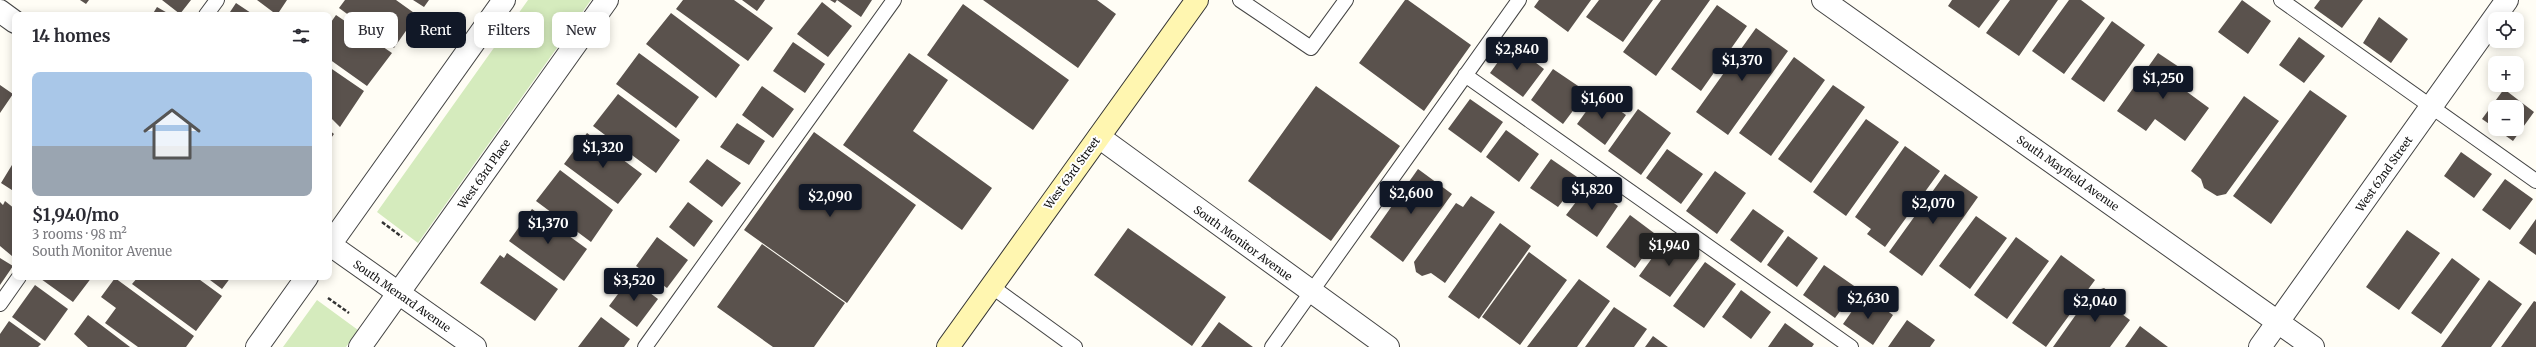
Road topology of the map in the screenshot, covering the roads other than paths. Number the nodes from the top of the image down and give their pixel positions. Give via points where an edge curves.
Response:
1 (217, 0) edge
2 (504, 0) edge
3 (607, 0) edge
4 (894, 0) edge
5 (1197, 0) edge
6 (1240, 0) edge
7 (1346, 0) edge
8 (1519, 0) edge
9 (1823, 0) edge
10 (2281, 0) edge
11 (2507, 0) edge
12 (0, 12) edge
13 (208, 12) edge
14 (12, 20) edge
15 (1466, 75) junction
16 (2431, 107) junction
17 (1099, 137) junction
18 (2536, 181) edge
19 (332, 241) edge
20 (332, 247) edge
21 (17, 280) edge
22 (305, 280) edge
23 (991, 286) junction
24 (398, 293) junction
25 (1311, 293) junction
26 (0, 304) edge
27 (2278, 322) junction
28 (257, 347) edge
29 (360, 347) edge
30 (475, 347) edge
31 (645, 347) edge
32 (948, 347) edge
33 (1076, 347) edge
34 (1272, 347) edge
35 (1388, 347) edge
36 (1851, 347) edge
37 (2260, 347) edge
38 (2313, 347) edge

1 - 13 lane
2 - 19 street
3 - 24 street, West 63rd Place
4 - 31 lane
5 - 17 main road, West 63rd Street
6 - 7 lane via 1311,48
8 - 15 lane
9 - 27 street, South Mayfield Avenue
10 - 16 lane
11 - 16 street, West 62nd Street
12 - 14 street
15 - 25 lane
15 - 36 lane
16 - 18 lane
16 - 27 street, West 62nd Street
17 - 23 main road, West 63rd Street
17 - 25 street, South Monitor Avenue
20 - 24 street, South Menard Avenue
21 - 26 lane
22 - 28 street
23 - 32 main road, West 63rd Street
23 - 33 lane
24 - 29 street, West 63rd Place
24 - 30 street, South Menard Avenue
25 - 34 lane
25 - 35 street, South Monitor Avenue
27 - 37 street, West 62nd Street
27 - 38 street, South Mayfield Avenue

